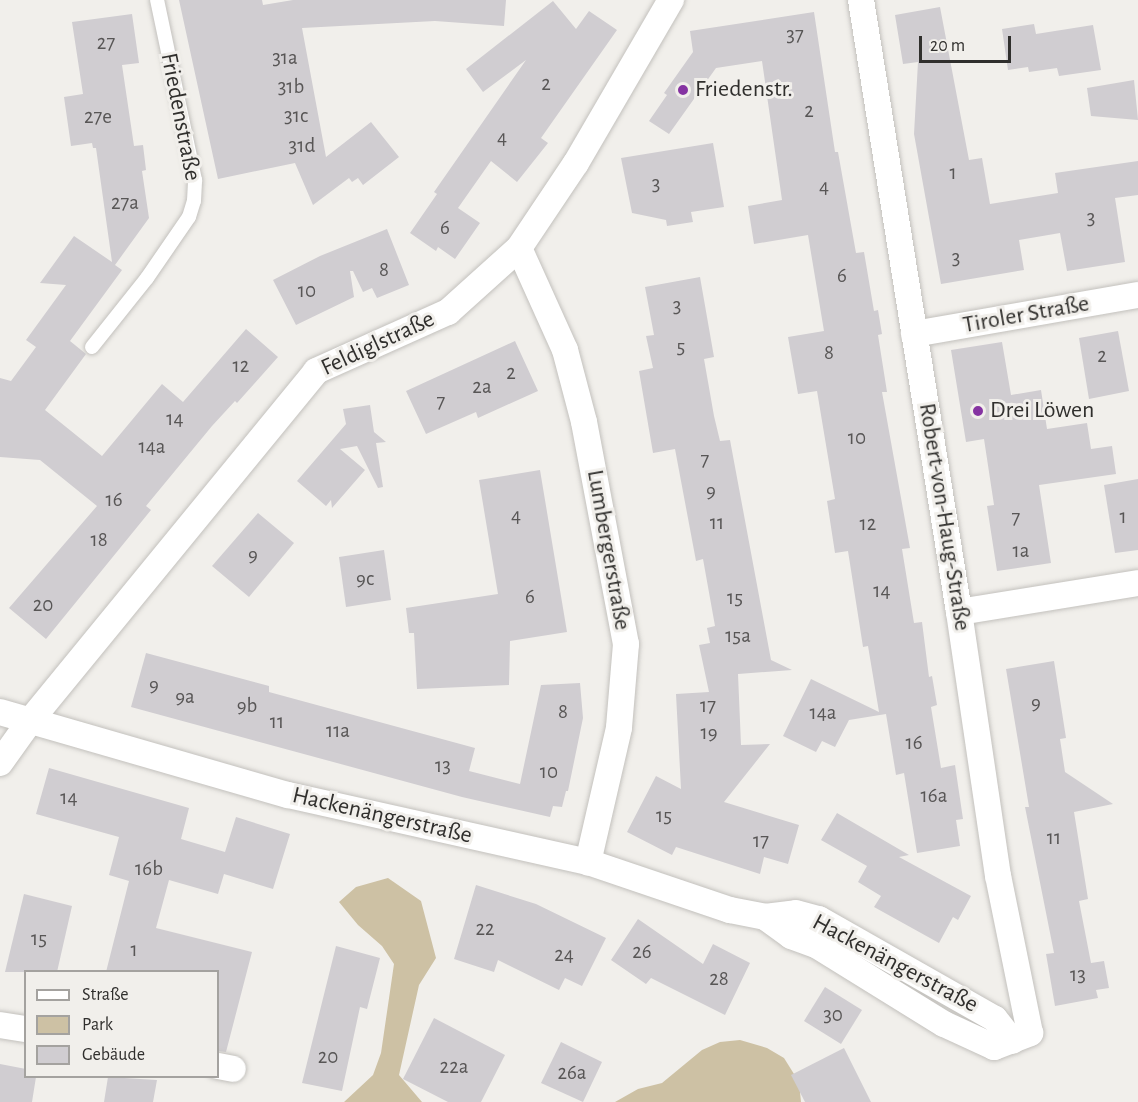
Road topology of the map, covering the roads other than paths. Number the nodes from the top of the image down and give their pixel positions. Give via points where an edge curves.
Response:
1 (157, 0) edge
2 (671, 0) edge
3 (861, 0) edge
4 (519, 248) junction
5 (1138, 295) edge
6 (914, 334) junction
7 (92, 346) dead end
8 (1138, 583) edge
9 (959, 612) junction
10 (0, 712) edge
11 (30, 721) junction
12 (0, 763) edge
13 (588, 862) junction
14 (0, 1025) edge
15 (24, 1029) edge
16 (1021, 1037) joint

1 - 7 lane, Friedenstraße via 195,180 194,201 189,217 147,278
2 - 4 street, Feldiglstraße via 576,163
3 - 6 street, Robert-von-Haug-Straße
4 - 11 street, Feldiglstraße via 448,312 316,371
4 - 13 street, Lumbergerstraße via 565,350 581,411 626,644 619,728
5 - 6 street, Tiroler Straße
6 - 9 street, Robert-von-Haug-Straße
8 - 9 street
9 - 16 street, Robert-von-Haug-Straße
10 - 11 street, Hackenängerstraße
11 - 12 street, Feldiglstraße
11 - 13 street, Hackenängerstraße via 288,795
13 - 16 street, Hackenängerstraße via 730,910 765,917 791,936 816,945 944,1023 994,1047
14 - 15 street

